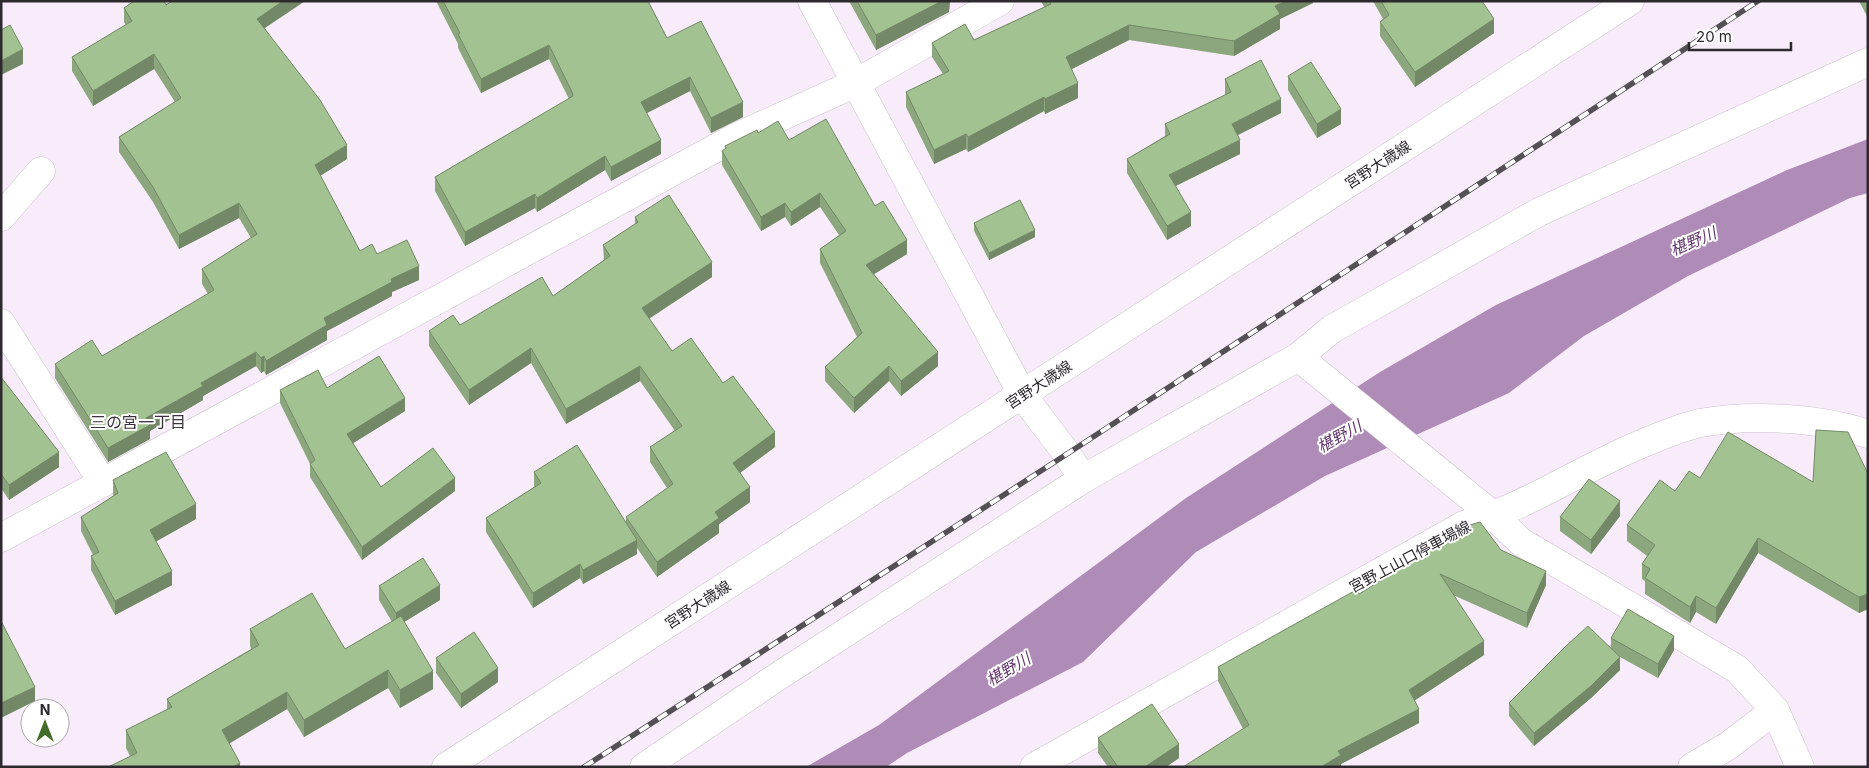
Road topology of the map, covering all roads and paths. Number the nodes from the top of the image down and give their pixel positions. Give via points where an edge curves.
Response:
1 (812, 1) edge
2 (1000, 1) edge
3 (1630, 1) edge
4 (1868, 62) edge
5 (856, 83) junction
6 (41, 171) dead end
7 (1, 217) edge
8 (1, 323) edge
9 (1306, 364) junction
10 (1023, 396) junction
11 (1868, 434) edge
12 (1083, 479) junction
13 (103, 483) junction
14 (1485, 509) junction
15 (1, 538) edge
16 (1775, 710) junction
17 (446, 767) edge
18 (644, 767) edge
19 (1034, 767) edge
20 (1692, 767) edge
21 (1800, 767) edge

1 - 5 street
2 - 5 street
3 - 10 street, 宮野大歳線
4 - 9 street via 1538,212 1332,329
5 - 10 street
5 - 13 street via 736,137
6 - 7 street
8 - 13 street
9 - 12 street
9 - 14 street
10 - 12 street
10 - 17 street, 宮野大歳線
11 - 14 street, 宮野上山口停車場線 via 1844,426 1776,417 1699,424 1646,442
12 - 18 street
13 - 15 street
14 - 16 street via 1522,542 1737,669
14 - 19 street, 宮野上山口停車場線 via 1464,525
16 - 20 street via 1728,746
16 - 21 street

